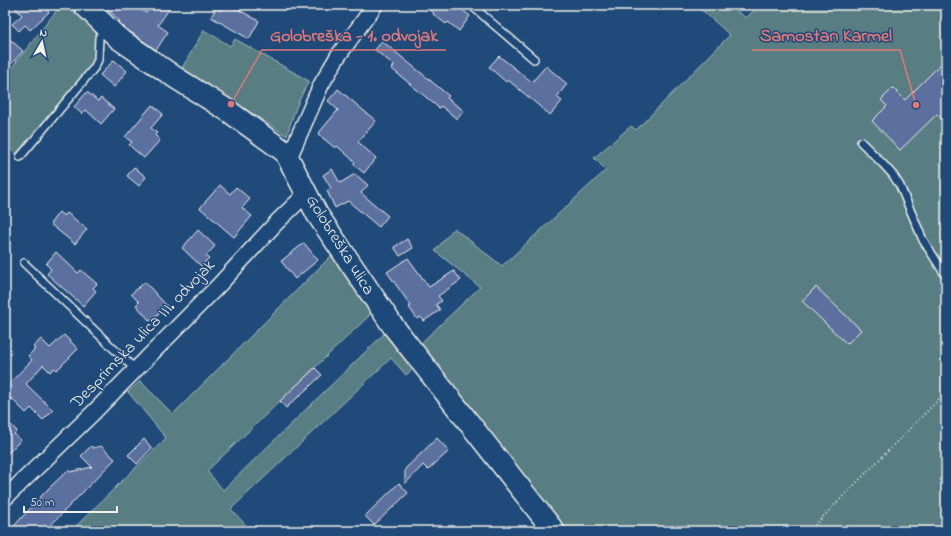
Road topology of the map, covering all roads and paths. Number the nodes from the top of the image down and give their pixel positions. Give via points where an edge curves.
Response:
1 (84, 5) edge
2 (375, 5) edge
3 (471, 5) edge
4 (105, 26) junction
5 (534, 59) dead end
6 (861, 142) dead end
7 (20, 157) dead end
8 (289, 158) junction
9 (306, 194) junction
10 (24, 263) dead end
11 (946, 276) edge
12 (136, 370) junction
13 (946, 392) edge
14 (5, 498) edge
15 (554, 531) edge
16 (809, 531) edge

1 - 4 street, Golobreška ulica
2 - 8 street via 338,56 321,85
3 - 5 lane
4 - 7 lane via 99,38 98,60 94,68
4 - 8 street, Golobreška ulica via 158,66 279,147
6 - 11 lane via 884,164 900,186 923,240
8 - 9 street, Golobreška ulica
9 - 12 street, Desprimska ulica III. odvojak
9 - 15 street, Golobreška ulica via 332,238 393,326
10 - 12 lane
12 - 14 street, Desprimska ulica III. odvojak
13 - 16 path

